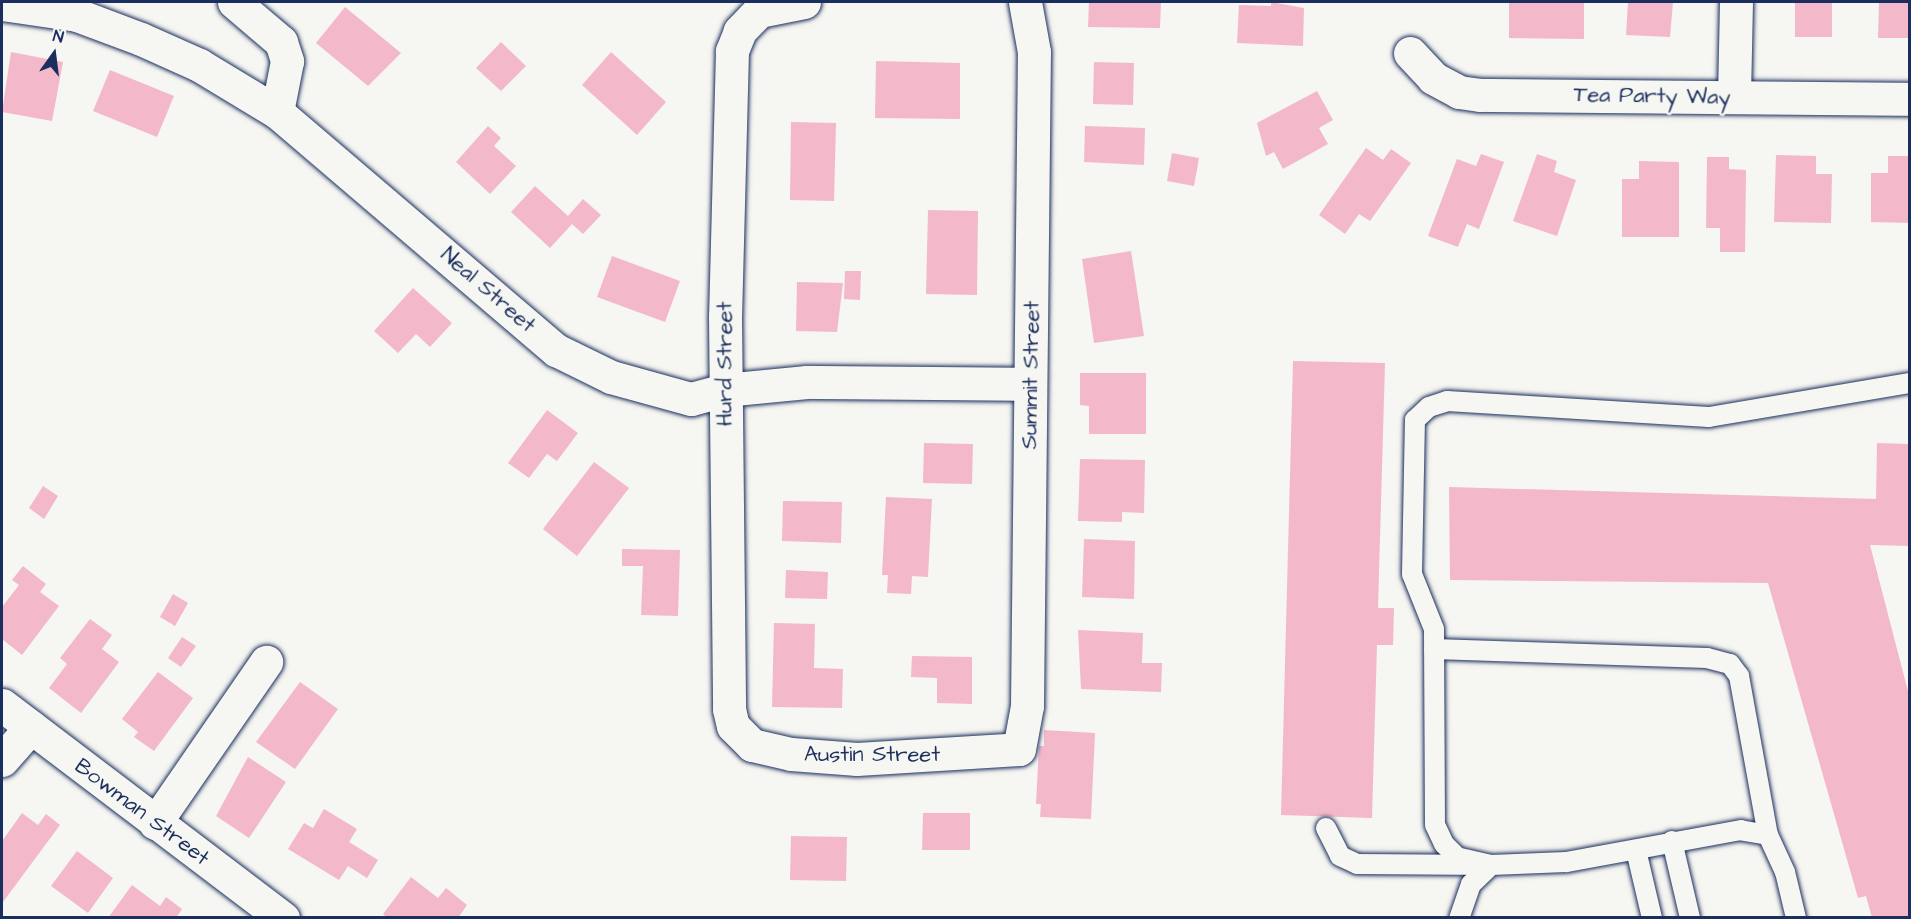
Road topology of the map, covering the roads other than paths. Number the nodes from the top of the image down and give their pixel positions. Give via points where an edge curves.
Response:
1 (234, 2) edge
2 (804, 2) edge
3 (1025, 2) edge
4 (1736, 2) edge
5 (2, 4) edge
6 (1410, 53) dead end
7 (1734, 97) junction
8 (1910, 99) edge
9 (278, 112) junction
10 (1910, 383) edge
11 (1030, 384) junction
12 (724, 390) junction
13 (1434, 649) junction
14 (266, 662) dead end
15 (2, 705) edge
16 (733, 726) joint
17 (31, 727) junction
18 (1019, 749) joint
19 (2, 760) edge
20 (155, 823) junction
21 (1326, 828) dead end
22 (1768, 835) junction
23 (1672, 842) junction
24 (1636, 850) junction
25 (1491, 865) junction
26 (283, 918) edge
27 (1459, 918) edge
28 (1652, 918) edge
29 (1690, 918) edge
30 (1796, 918) edge

1 - 9 street via 281,42 287,61
2 - 12 street, Hurd Street via 759,11 740,31 732,51
3 - 11 street, Summit Street via 1034,52
4 - 7 street
5 - 9 street, Neal Street via 77,15 141,39 199,65
6 - 7 street, Tea Party Way via 1433,78 1459,92 1481,95
7 - 8 street, Tea Party Way
9 - 12 street, Neal Street via 556,350 611,377 659,392 691,399
10 - 13 lane via 1685,418 1447,401 1429,407 1415,420 1411,443 1412,574 1432,616
11 - 12 street, Neal Street via 807,382
11 - 18 street, Summit Street via 1027,706
12 - 16 street, Hurd Street via 729,709
13 - 22 lane via 1707,658 1730,664 1739,676
13 - 25 lane via 1435,825 1444,844 1457,857
14 - 20 street
15 - 17 street, Bowman Street
16 - 18 street, Austin Street via 753,745 791,754 880,759
17 - 19 street
17 - 20 street, Bowman Street
20 - 26 street, Bowman Street
21 - 25 lane via 1340,856 1358,864
22 - 23 lane via 1741,830
22 - 30 lane via 1785,872
23 - 24 lane
23 - 29 lane
24 - 25 lane via 1566,862
24 - 28 lane
25 - 27 lane via 1471,884

